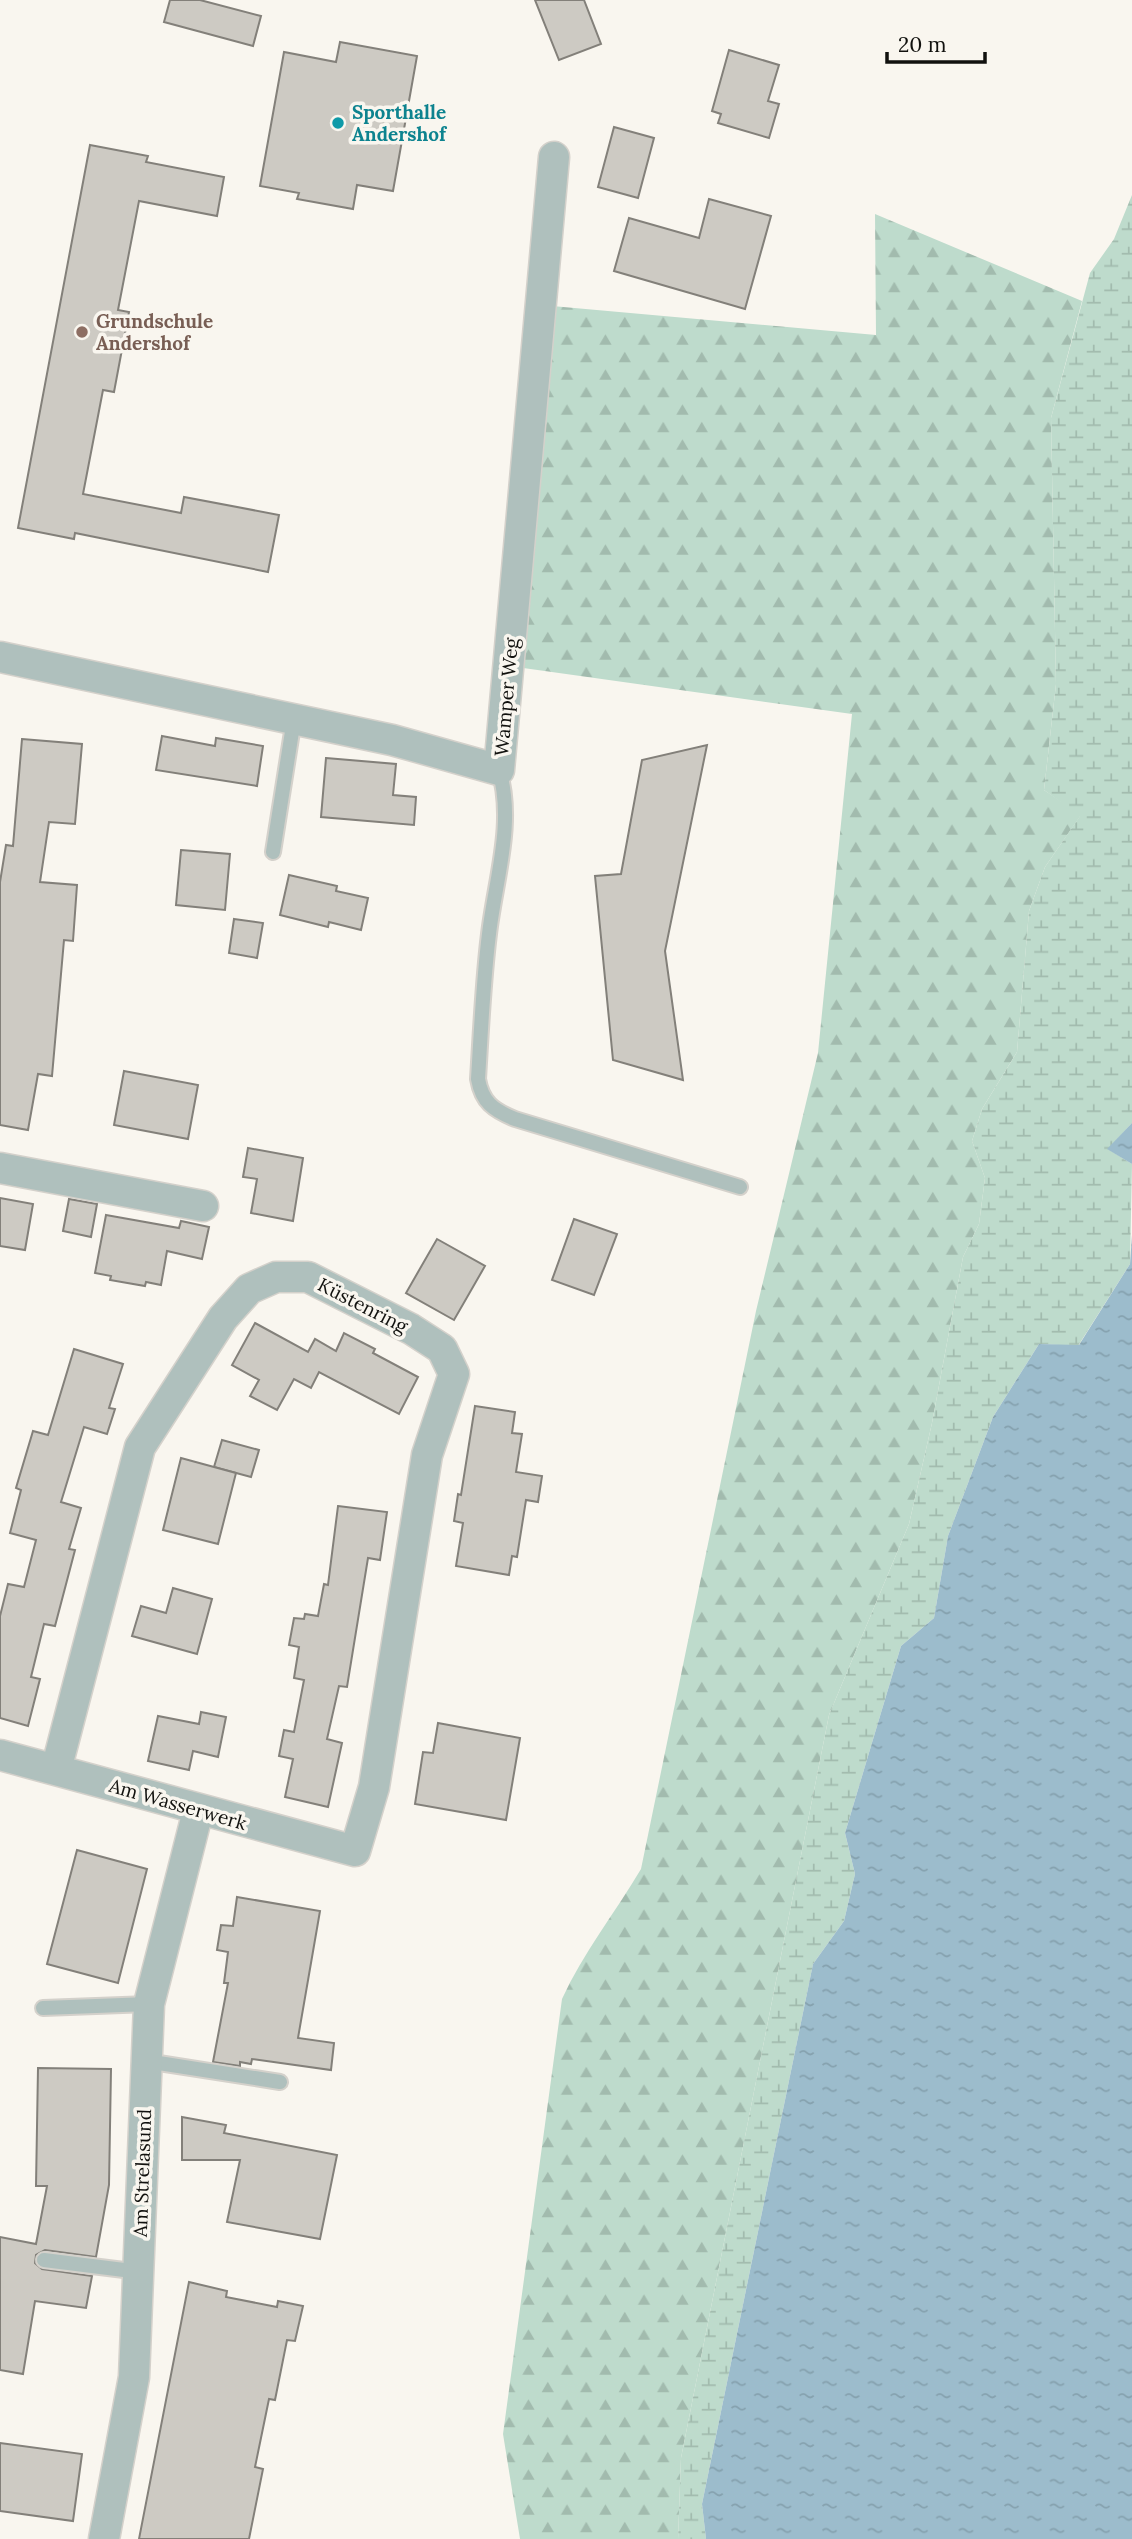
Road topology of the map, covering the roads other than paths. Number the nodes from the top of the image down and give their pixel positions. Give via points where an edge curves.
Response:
1 (554, 157) dead end
2 (0, 657) edge
3 (294, 719) junction
4 (499, 770) junction
5 (273, 852) dead end
6 (0, 1168) edge
7 (740, 1187) dead end
8 (203, 1206) dead end
9 (0, 1755) edge
10 (56, 1769) junction
11 (198, 1811) junction
12 (355, 1851) joint
13 (149, 2004) junction
14 (43, 2008) dead end
15 (146, 2061) junction
16 (280, 2082) dead end
17 (44, 2260) dead end
18 (140, 2272) junction
19 (104, 2539) edge

1 - 4 street, Wamper Weg
2 - 3 street, Wamper Weg
3 - 4 street, Wamper Weg
3 - 5 lane
4 - 7 lane via 505,816 489,934 478,1079 481,1097 514,1119
6 - 8 street
9 - 10 street, Am Wasserwerk
10 - 11 street, Am Wasserwerk
10 - 12 street, Küstenring via 140,1447 223,1318 249,1289 276,1277 308,1278 442,1349 454,1374 427,1455 374,1787
11 - 12 street, Am Wasserwerk
11 - 13 street, Am Strelasund
13 - 14 lane
13 - 15 street, Am Strelasund
15 - 16 lane
15 - 18 street, Am Strelasund
17 - 18 lane
18 - 19 street, Am Strelasund via 134,2377

